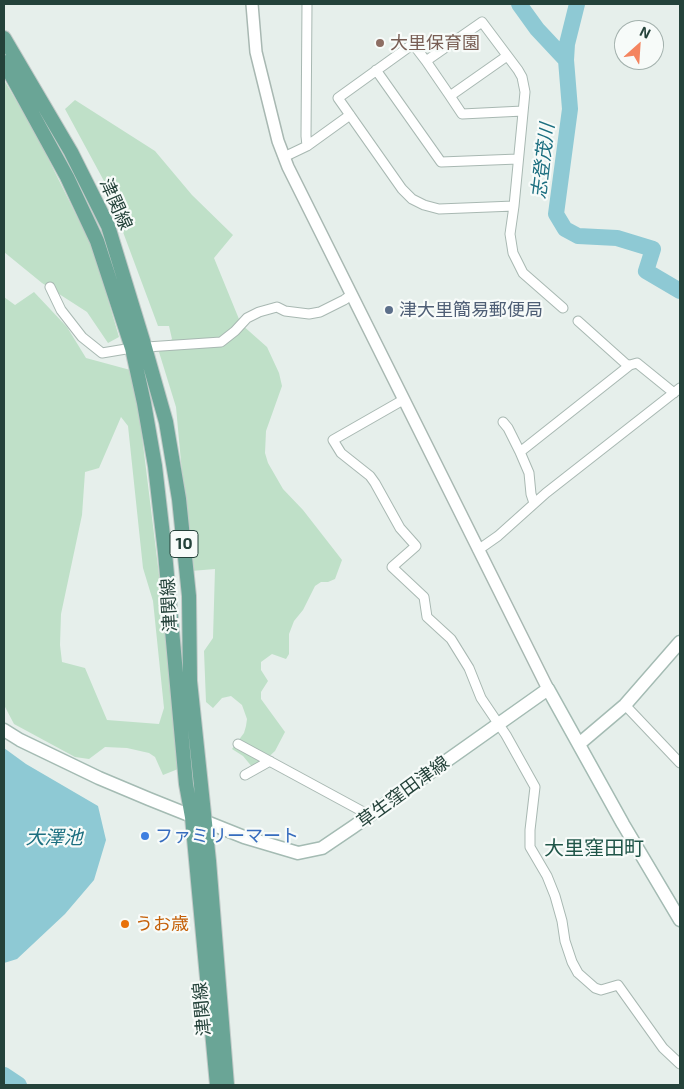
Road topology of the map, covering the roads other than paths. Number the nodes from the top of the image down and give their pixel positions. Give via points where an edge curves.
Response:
1 (252, 4) edge
2 (307, 4) edge
3 (4, 38) edge
4 (507, 56) junction
5 (426, 61) junction
6 (4, 62) edge
7 (376, 70) junction
8 (450, 96) junction
9 (523, 111) junction
10 (350, 116) junction
11 (308, 146) junction
12 (284, 157) junction
13 (518, 158) junction
14 (514, 206) junction
15 (50, 288) dead end
16 (351, 295) junction
17 (564, 308) dead end
18 (578, 321) dead end
19 (139, 348) junction
20 (630, 365) junction
21 (678, 391) edge
22 (403, 400) junction
23 (503, 422) dead end
24 (520, 452) junction
25 (534, 504) junction
26 (478, 550) junction
27 (680, 642) edge
28 (548, 689) junction
29 (625, 705) junction
30 (498, 724) junction
31 (4, 730) edge
32 (238, 744) dead end
33 (579, 744) junction
34 (270, 761) junction
35 (680, 763) edge
36 (245, 775) dead end
37 (369, 815) junction
38 (198, 819) junction
39 (680, 920) edge
40 (680, 1064) edge
41 (217, 1085) edge
42 (227, 1085) edge

1 - 12 street via 256,52
2 - 11 street
3 - 19 main road, 津関線 / 10 via 72,152 108,226
4 - 5 street via 482,22
4 - 8 street
4 - 9 street via 522,77 525,92
5 - 7 street via 413,44
5 - 8 street
6 - 19 main road, 津関線 / 10 via 68,177
7 - 10 street via 338,98
7 - 13 street via 441,162
8 - 9 street via 462,114
9 - 13 street
10 - 11 street
10 - 14 street via 412,199 439,209
11 - 12 street
12 - 16 street
13 - 14 street
14 - 17 street via 510,234 512,253 530,280
15 - 19 street via 61,310 82,336 102,353
16 - 19 street via 320,312 309,314 277,307 259,312 247,318 221,342
16 - 22 street
18 - 20 street
19 - 38 main road, 津関線 / 10 via 156,466 186,784
19 - 38 main road, 津関線 / 10 via 166,422 179,499 189,596
20 - 21 street via 636,363
20 - 24 street
21 - 25 street
22 - 26 street
22 - 30 street via 333,440 341,453 370,476 400,528 416,546 392,567 424,597 427,617 451,639
23 - 24 street
24 - 25 street
25 - 26 street
26 - 28 street
27 - 29 main road
28 - 30 main road, 草生窪田津線
28 - 33 main road
29 - 33 main road
29 - 35 street
30 - 37 main road, 草生窪田津線
30 - 40 street via 535,787 530,847 555,896 572,962 578,973 595,988 601,990 618,985 663,1048
31 - 38 main road, 草生窪田津線 via 99,778
32 - 34 street
33 - 39 main road
34 - 36 street
34 - 37 street
37 - 38 main road, 草生窪田津線 via 322,848 298,853
38 - 41 main road, 津関線 / 10
38 - 42 main road, 津関線 / 10

